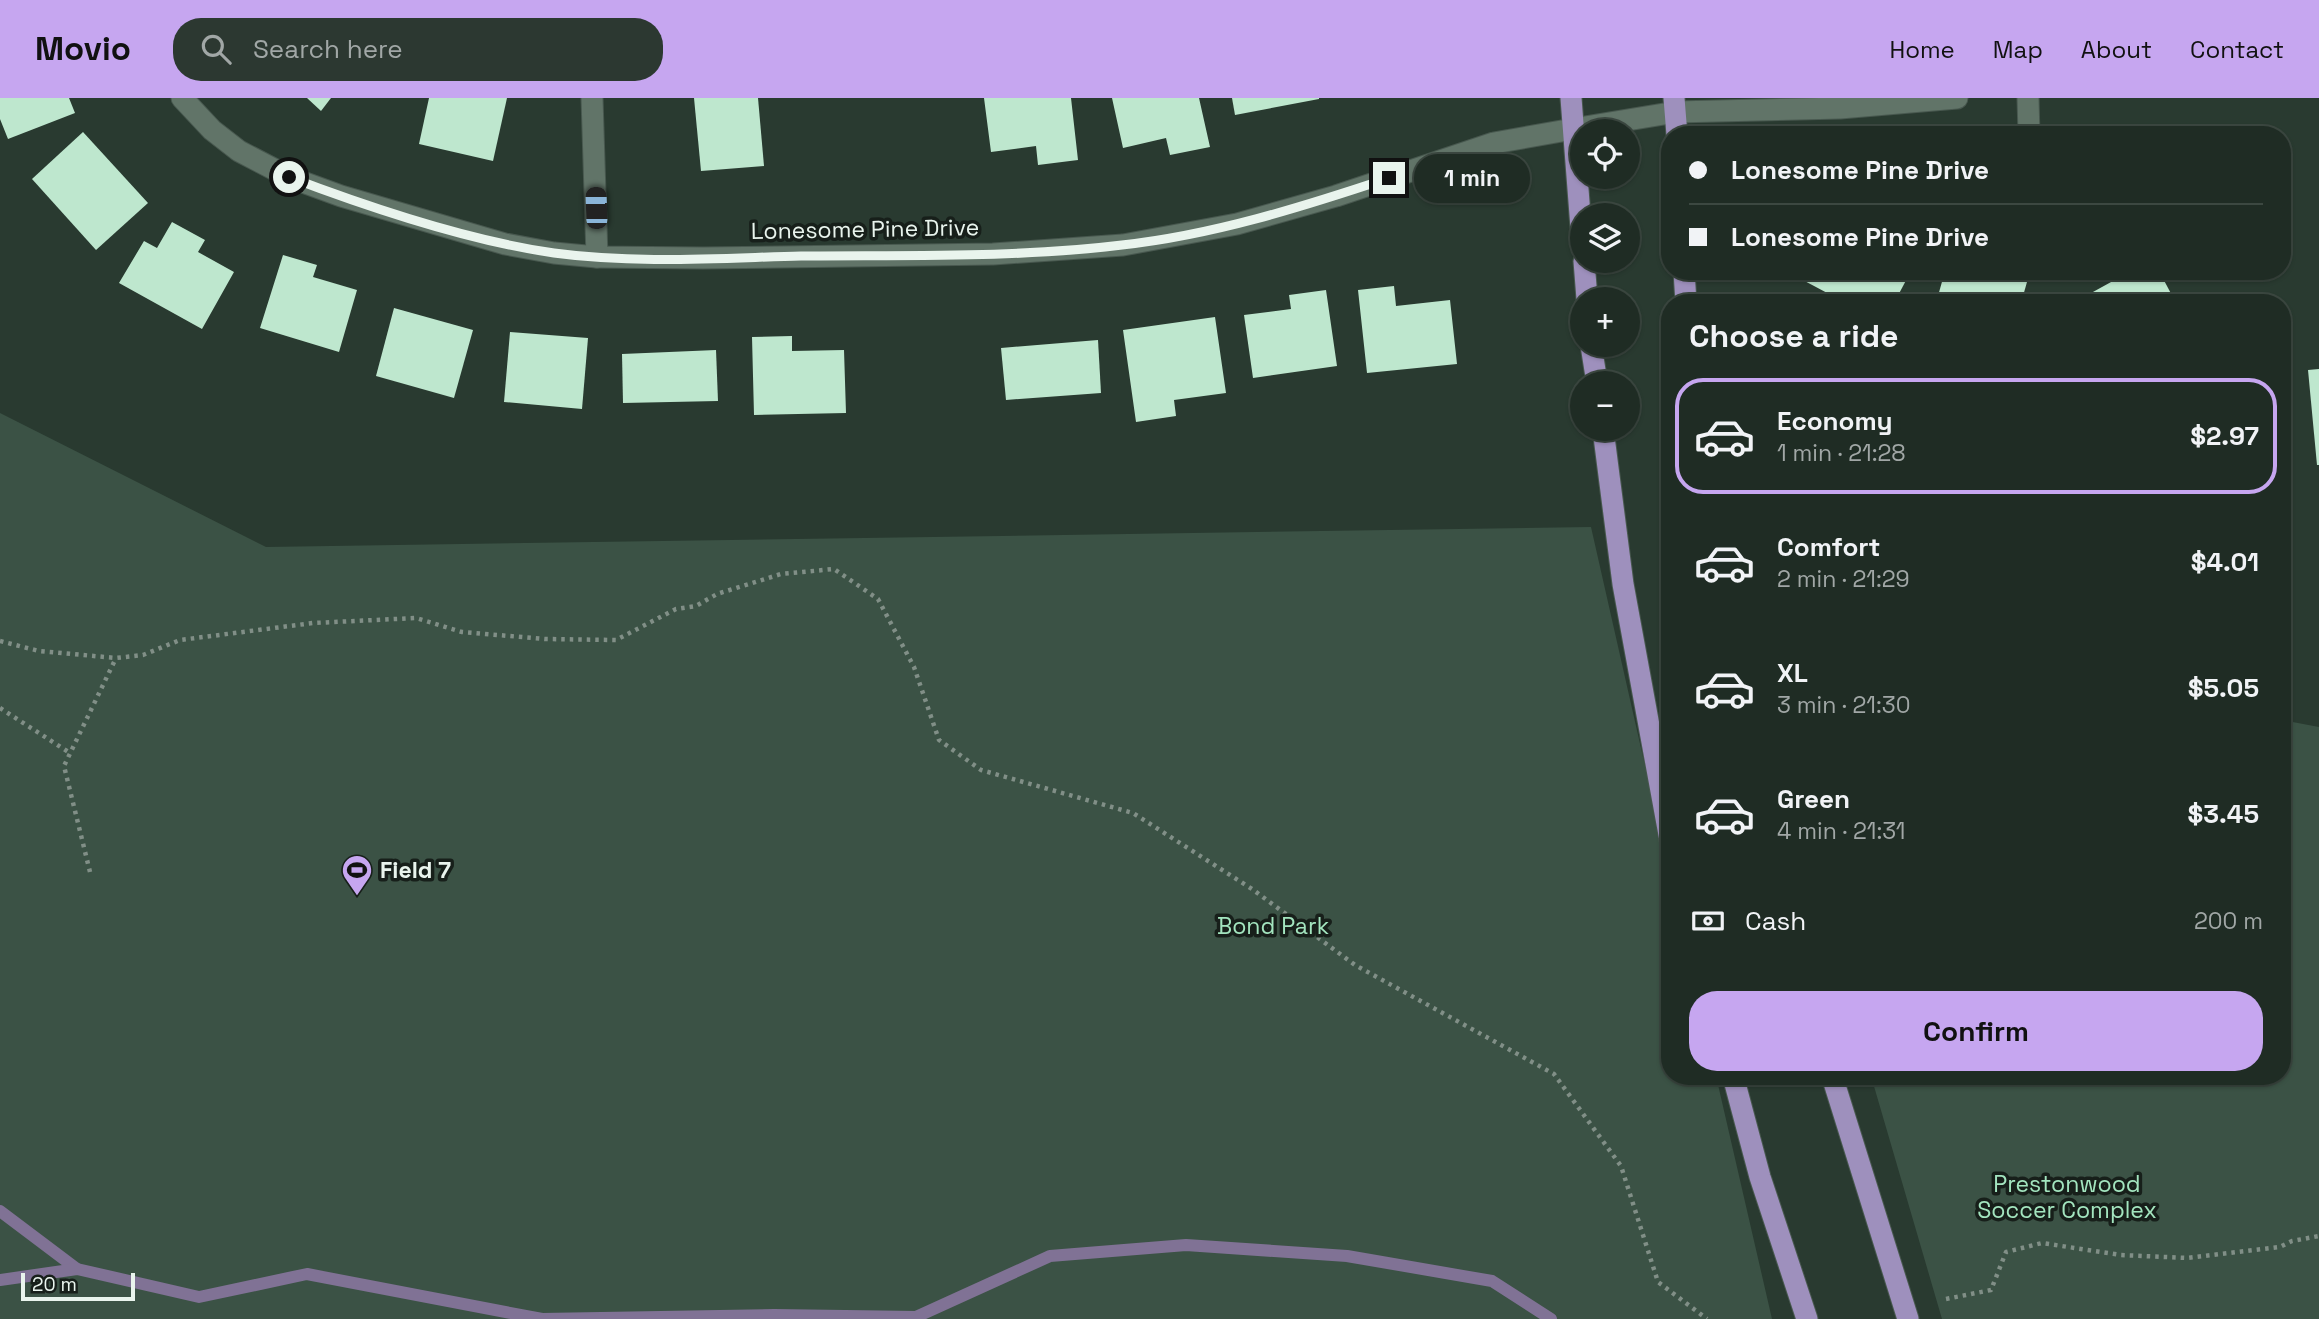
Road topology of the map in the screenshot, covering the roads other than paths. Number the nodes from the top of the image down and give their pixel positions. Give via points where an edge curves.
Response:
1 (182, 98) edge
2 (592, 98) edge
3 (1571, 98) edge
4 (1957, 98) edge
5 (2028, 98) edge
6 (1675, 105) edge
7 (1572, 119) edge
8 (1616, 119) edge
9 (1676, 126) edge
10 (2029, 126) edge
11 (1570, 130) edge
12 (597, 257) junction
13 (1605, 441) edge
14 (1661, 790) edge
15 (1735, 1085) edge
16 (1835, 1085) edge
17 (1807, 1319) edge
18 (1908, 1319) edge

1 - 12 street, Lonesome Pine Drive via 239,150 289,177 505,244
2 - 12 street
3 - 7 main road
4 - 6 street, Lonesome Pine Drive via 1840,108
5 - 10 street
6 - 8 street, Lonesome Pine Drive
6 - 9 main road
11 - 12 street, Lonesome Pine Drive via 1494,143 1237,224 1122,245 993,254
13 - 14 main road via 1626,597
15 - 17 main road
16 - 18 main road

